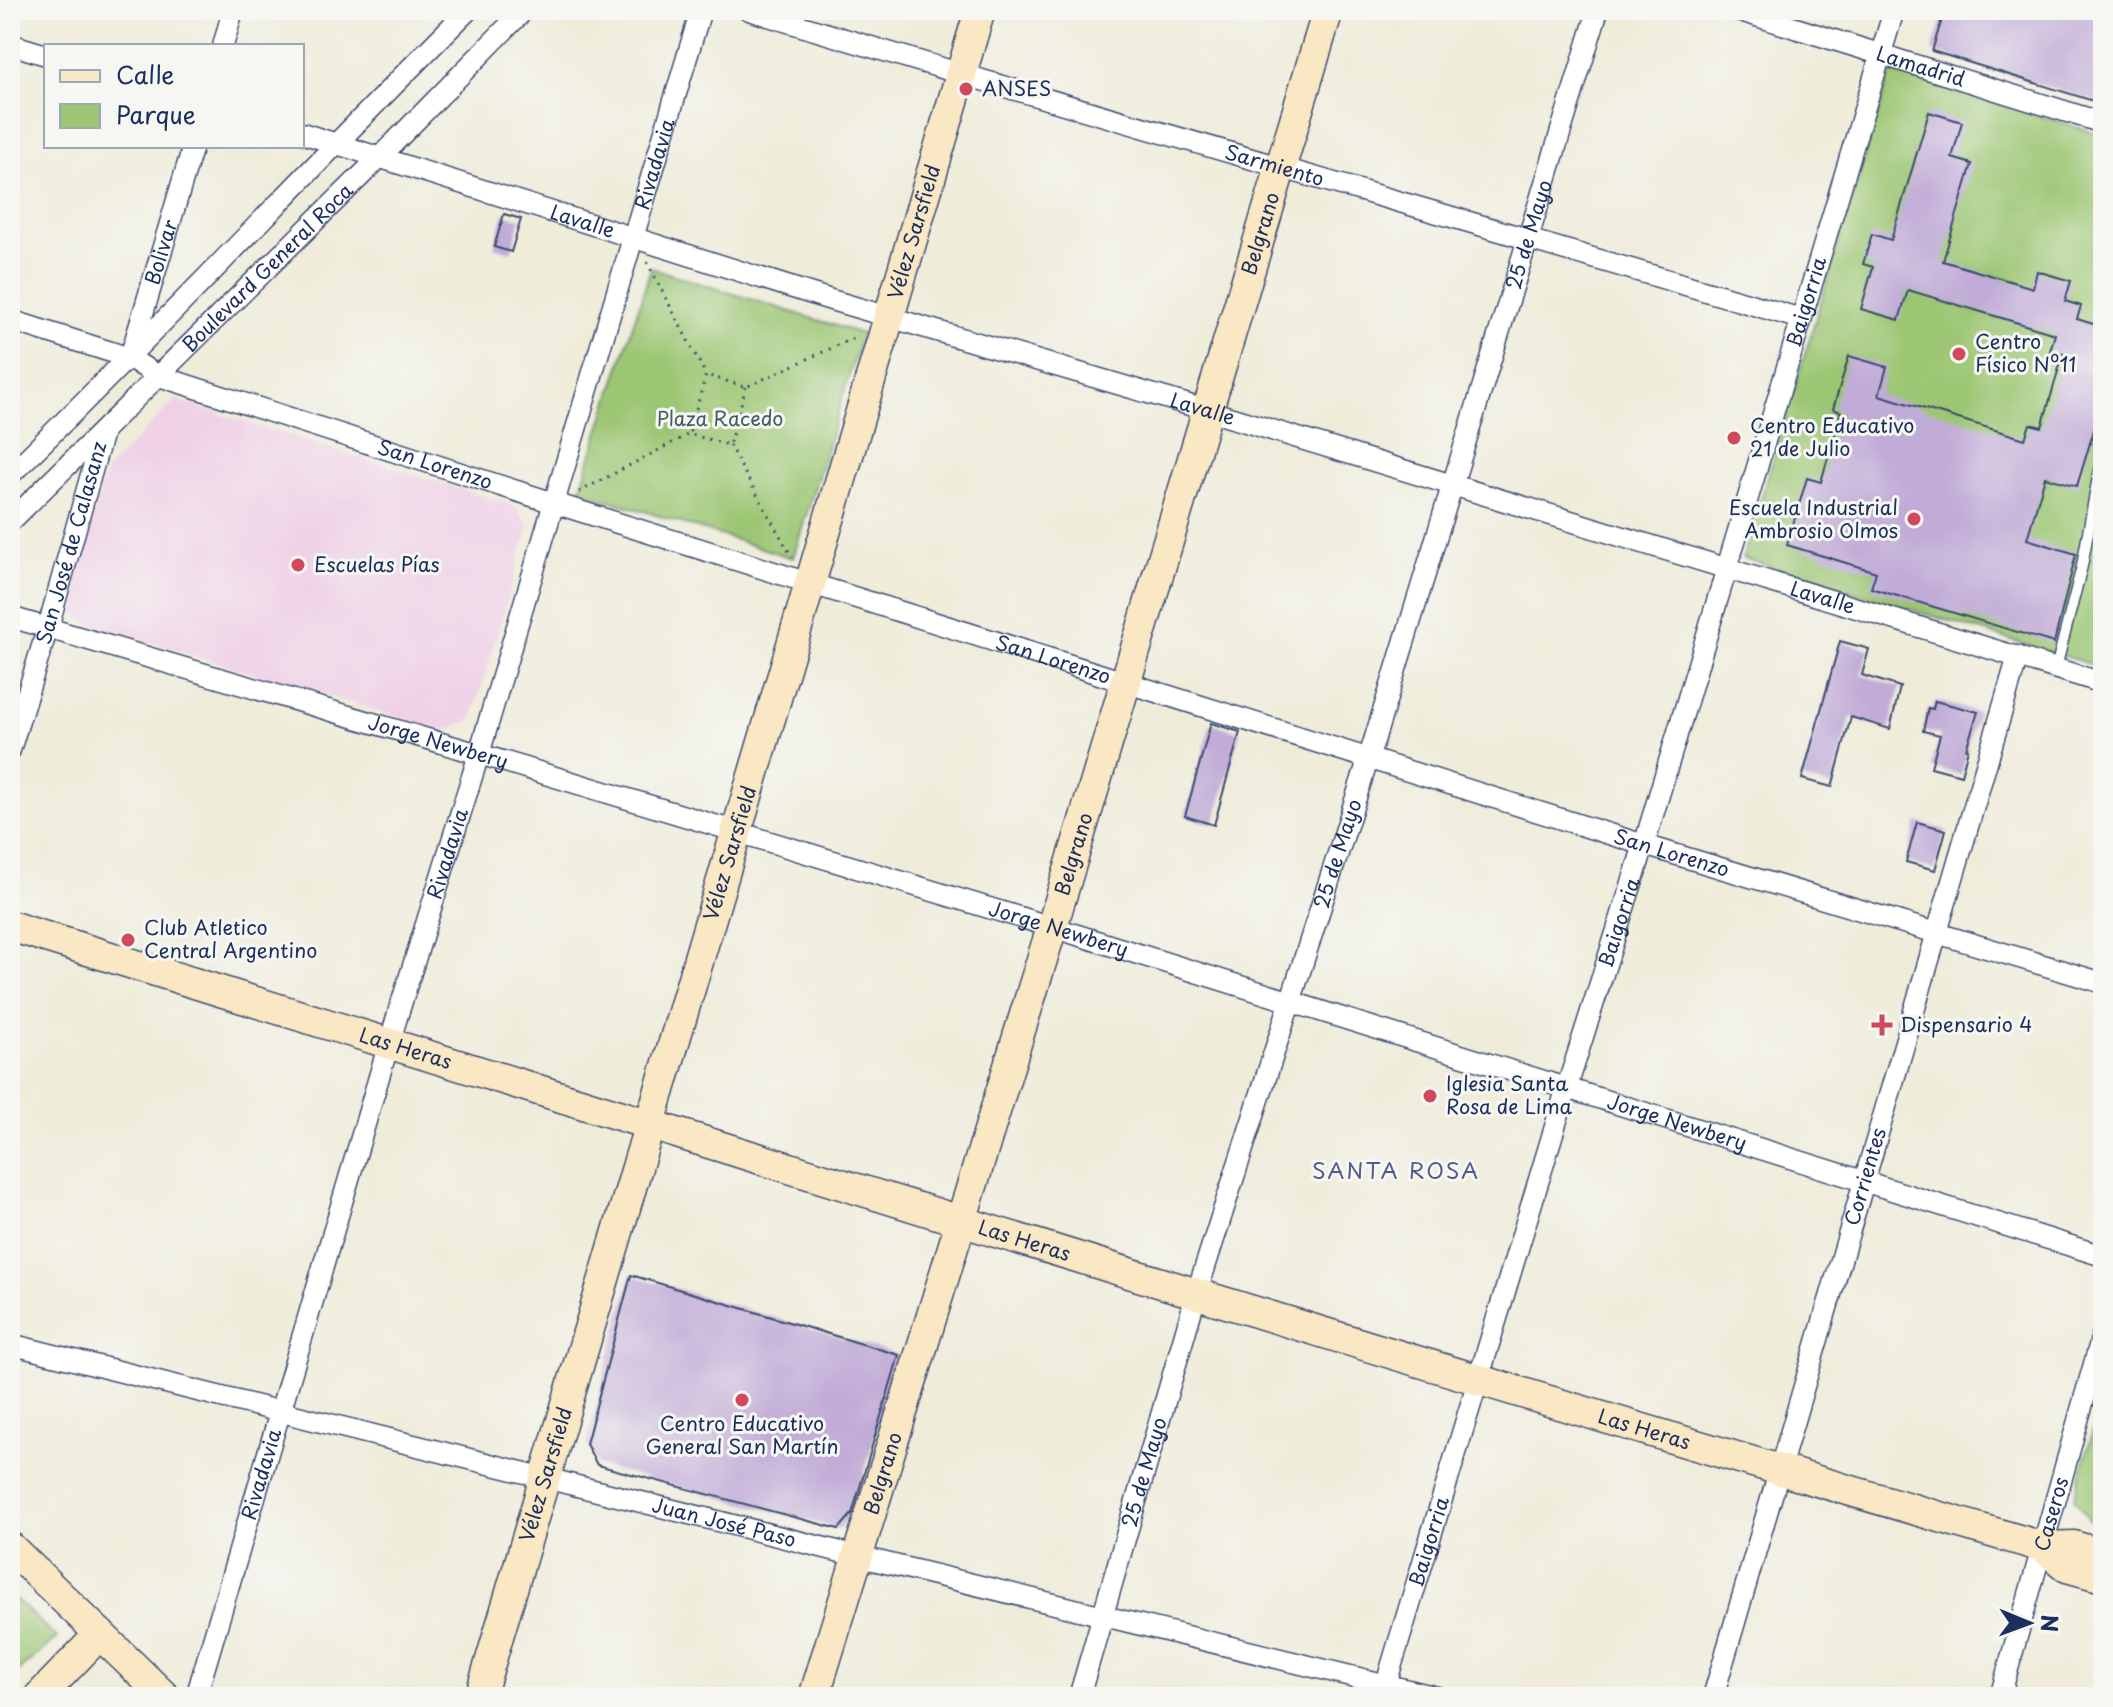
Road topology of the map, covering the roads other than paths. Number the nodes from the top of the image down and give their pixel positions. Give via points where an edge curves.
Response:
1 (233, 10) edge
2 (468, 10) edge
3 (524, 10) edge
4 (701, 10) edge
5 (749, 10) edge
6 (980, 10) edge
7 (1328, 10) edge
8 (1598, 10) edge
9 (1737, 10) edge
10 (1894, 10) edge
11 (10, 44) edge
12 (224, 44) edge
13 (44, 54) edge
14 (1880, 55) junction
15 (961, 75) junction
16 (2103, 123) edge
17 (304, 134) edge
18 (335, 143) junction
19 (192, 148) edge
20 (380, 157) junction
21 (1280, 169) junction
22 (632, 238) junction
23 (1529, 238) junction
24 (890, 316) junction
25 (1801, 319) junction
26 (10, 320) edge
27 (130, 358) junction
28 (156, 375) junction
29 (1206, 410) junction
30 (104, 427) junction
31 (2100, 466) dead end
32 (10, 475) edge
33 (1452, 486) junction
34 (554, 503) junction
35 (10, 522) edge
36 (1727, 568) junction
37 (809, 583) junction
38 (10, 617) edge
39 (48, 627) junction
40 (2018, 656) junction
41 (2056, 668) junction
42 (1124, 682) junction
43 (2103, 683) edge
44 (10, 750) edge
45 (479, 754) junction
46 (1369, 757) junction
47 (737, 833) junction
48 (1644, 845) junction
49 (10, 926) edge
50 (1052, 927) junction
51 (1937, 932) junction
52 (2103, 983) edge
53 (1291, 1004) junction
54 (389, 1043) junction
55 (1567, 1087) junction
56 (648, 1126) junction
57 (1864, 1182) junction
58 (962, 1220) junction
59 (2103, 1256) edge
60 (1197, 1292) junction
61 (2103, 1332) edge
62 (10, 1344) edge
63 (1479, 1379) junction
64 (279, 1413) junction
65 (1777, 1470) junction
66 (545, 1478) junction
67 (10, 1547) edge
68 (2043, 1547) junction
69 (2103, 1555) edge
70 (857, 1556) junction
71 (2103, 1577) edge
72 (1105, 1617) junction
73 (100, 1634) junction
74 (1384, 1691) edge
75 (39, 1697) edge
76 (165, 1697) edge
77 (196, 1697) edge
78 (480, 1697) edge
79 (814, 1697) edge
80 (1079, 1697) edge
81 (1437, 1697) edge
82 (1713, 1697) edge
83 (2000, 1697) edge

1 - 12 street
2 - 18 street, Boulevard General Roca
3 - 20 street, Boulevard General Roca
4 - 22 street, Rivadavia
5 - 15 street, Sarmiento
6 - 15 main road, Vélez Sarsfield
7 - 21 main road, Belgrano
8 - 23 street, 25 de Mayo
9 - 14 street, Lamadrid
10 - 14 street, Baigorria
11 - 13 street
14 - 16 street, Lamadrid
14 - 25 street, Baigorria
15 - 21 street, Sarmiento
15 - 24 main road, Vélez Sarsfield
17 - 18 street, Lavalle
18 - 20 street, Lavalle
18 - 27 street, Boulevard General Roca
19 - 27 street, Bolivar
20 - 22 street, Lavalle
20 - 28 street, Boulevard General Roca
21 - 23 street, Sarmiento
21 - 29 main road, Belgrano
22 - 24 street, Lavalle
22 - 34 street, Rivadavia
23 - 25 street, Sarmiento
23 - 33 street, 25 de Mayo
24 - 29 street, Lavalle
24 - 37 main road, Vélez Sarsfield
25 - 36 street, Baigorria
26 - 27 street, San Lorenzo
27 - 28 street, San Lorenzo
27 - 32 street, Boulevard General Roca
28 - 30 street, Boulevard General Roca
28 - 34 street, San Lorenzo
29 - 33 street, Lavalle
29 - 42 main road, Belgrano
30 - 35 street, Boulevard General Roca
30 - 39 street, San José de Calasanz
31 - 41 lane
33 - 36 street, Lavalle
33 - 46 street, 25 de Mayo
34 - 37 street, San Lorenzo
34 - 45 street, Rivadavia
36 - 40 street, Lavalle
36 - 48 street, Baigorria
37 - 42 street, San Lorenzo
37 - 47 main road, Vélez Sarsfield
38 - 39 street, Jorge Newbery
39 - 44 street, San José de Calasanz
39 - 45 street, Jorge Newbery
40 - 41 street, Lavalle
40 - 51 street, Corrientes
41 - 43 street, Lavalle
42 - 46 street, San Lorenzo
42 - 50 main road, Belgrano
45 - 47 street, Jorge Newbery
45 - 54 street, Rivadavia
46 - 48 street, San Lorenzo
46 - 53 street, 25 de Mayo
47 - 50 street, Jorge Newbery
47 - 56 main road, Vélez Sarsfield
48 - 51 street, San Lorenzo
48 - 55 street, Baigorria
49 - 54 main road, Las Heras
50 - 53 street, Jorge Newbery
50 - 58 main road, Belgrano
51 - 52 street, San Lorenzo
51 - 57 street, Corrientes
53 - 55 street, Jorge Newbery
53 - 60 street, 25 de Mayo
54 - 56 main road, Las Heras
54 - 64 street, Rivadavia
55 - 57 street, Jorge Newbery
55 - 63 street, Baigorria
56 - 58 main road, Las Heras
56 - 66 main road, Vélez Sarsfield
57 - 59 street, Jorge Newbery
57 - 65 street, Corrientes
58 - 60 main road, Las Heras
58 - 70 main road, Belgrano
60 - 63 main road, Las Heras
60 - 72 street, 25 de Mayo
61 - 68 street, Caseros
62 - 64 street, Juan José Paso
63 - 65 main road, Las Heras
63 - 74 street, Baigorria
64 - 66 street, Juan José Paso
64 - 77 street, Rivadavia
65 - 68 main road, Las Heras
65 - 82 street, Corrientes
66 - 70 street, Juan José Paso
66 - 78 main road, Vélez Sarsfield
67 - 73 main road
68 - 69 main road, Las Heras via 2074,1546
68 - 71 main road, Las Heras via 2067,1567
68 - 83 street, Caseros
70 - 72 street, Juan José Paso
70 - 79 main road, Belgrano
72 - 74 street, Juan José Paso
72 - 80 street, 25 de Mayo
73 - 75 main road
73 - 76 main road
74 - 81 street, Juan José Paso

